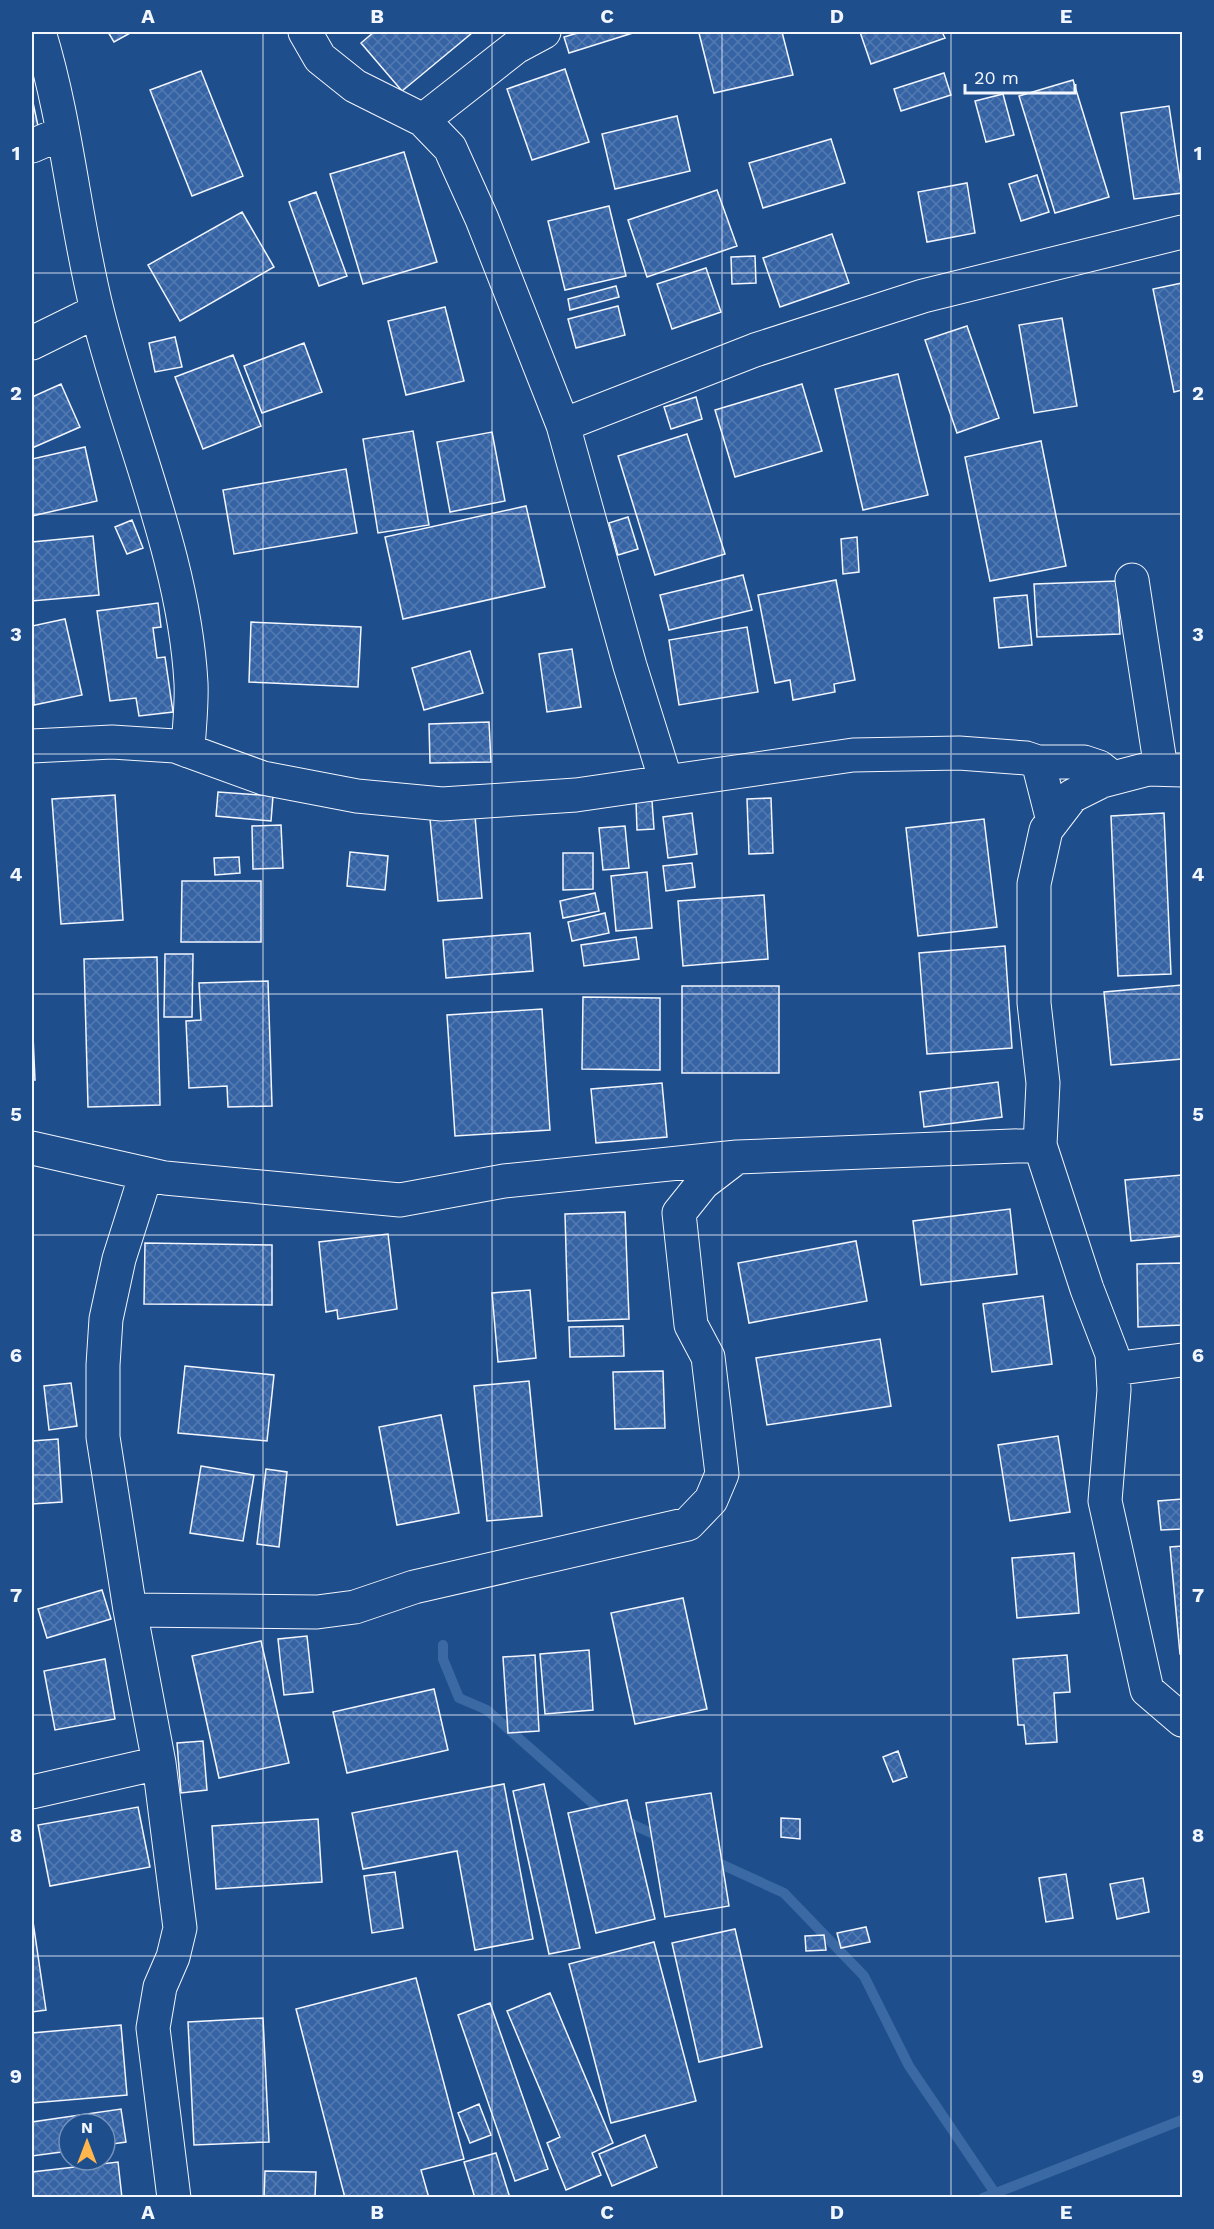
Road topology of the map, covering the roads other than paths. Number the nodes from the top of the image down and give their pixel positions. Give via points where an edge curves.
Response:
1 (39, 32) edge
2 (305, 32) edge
3 (544, 32) edge
4 (423, 120) junction
5 (62, 133) junction
6 (32, 146) edge
7 (1182, 232) edge
8 (97, 311) junction
9 (32, 343) edge
10 (563, 425) junction
11 (1132, 580) dead end
12 (32, 746) edge
13 (188, 751) junction
14 (1038, 762) junction
15 (1172, 769) edge
16 (1113, 778) junction
17 (666, 781) junction
18 (1053, 821) junction
19 (1040, 1145) junction
20 (32, 1148) edge
21 (737, 1157) junction
22 (146, 1174) junction
23 (1182, 1360) edge
24 (1113, 1369) junction
25 (130, 1610) junction
26 (1182, 1720) edge
27 (159, 1763) junction
28 (32, 1792) edge
29 (174, 2198) edge

1 - 5 street via 52,74
2 - 4 street via 320,58 355,86
3 - 4 street via 516,47
4 - 10 street via 455,158
5 - 6 street
5 - 8 street
7 - 10 street via 912,300 755,350
8 - 9 street
8 - 13 street via 180,598 191,683
10 - 17 street
11 - 15 street
12 - 13 street via 112,742 175,746
13 - 17 street via 263,778 357,796 442,804 576,795
14 - 16 street via 1084,762
14 - 17 street via 958,753 853,755
14 - 18 street
15 - 16 street via 1148,769
16 - 18 street via 1072,796
18 - 19 street via 1046,830 1034,884 1034,1003 1043,1083
19 - 21 street
19 - 24 street via 1087,1289 1113,1354
20 - 22 street
21 - 22 street via 504,1181 400,1200 292,1192
21 - 25 street via 703,1183 680,1213 692,1325 708,1357 722,1474 711,1500 688,1524 414,1587 355,1607 317,1612
22 - 25 street via 119,1259 106,1319 103,1365 103,1437
23 - 24 street
24 - 26 street via 1105,1501 1147,1690
25 - 27 street
27 - 28 street
27 - 29 street via 180,1928 160,1987 153,2028

